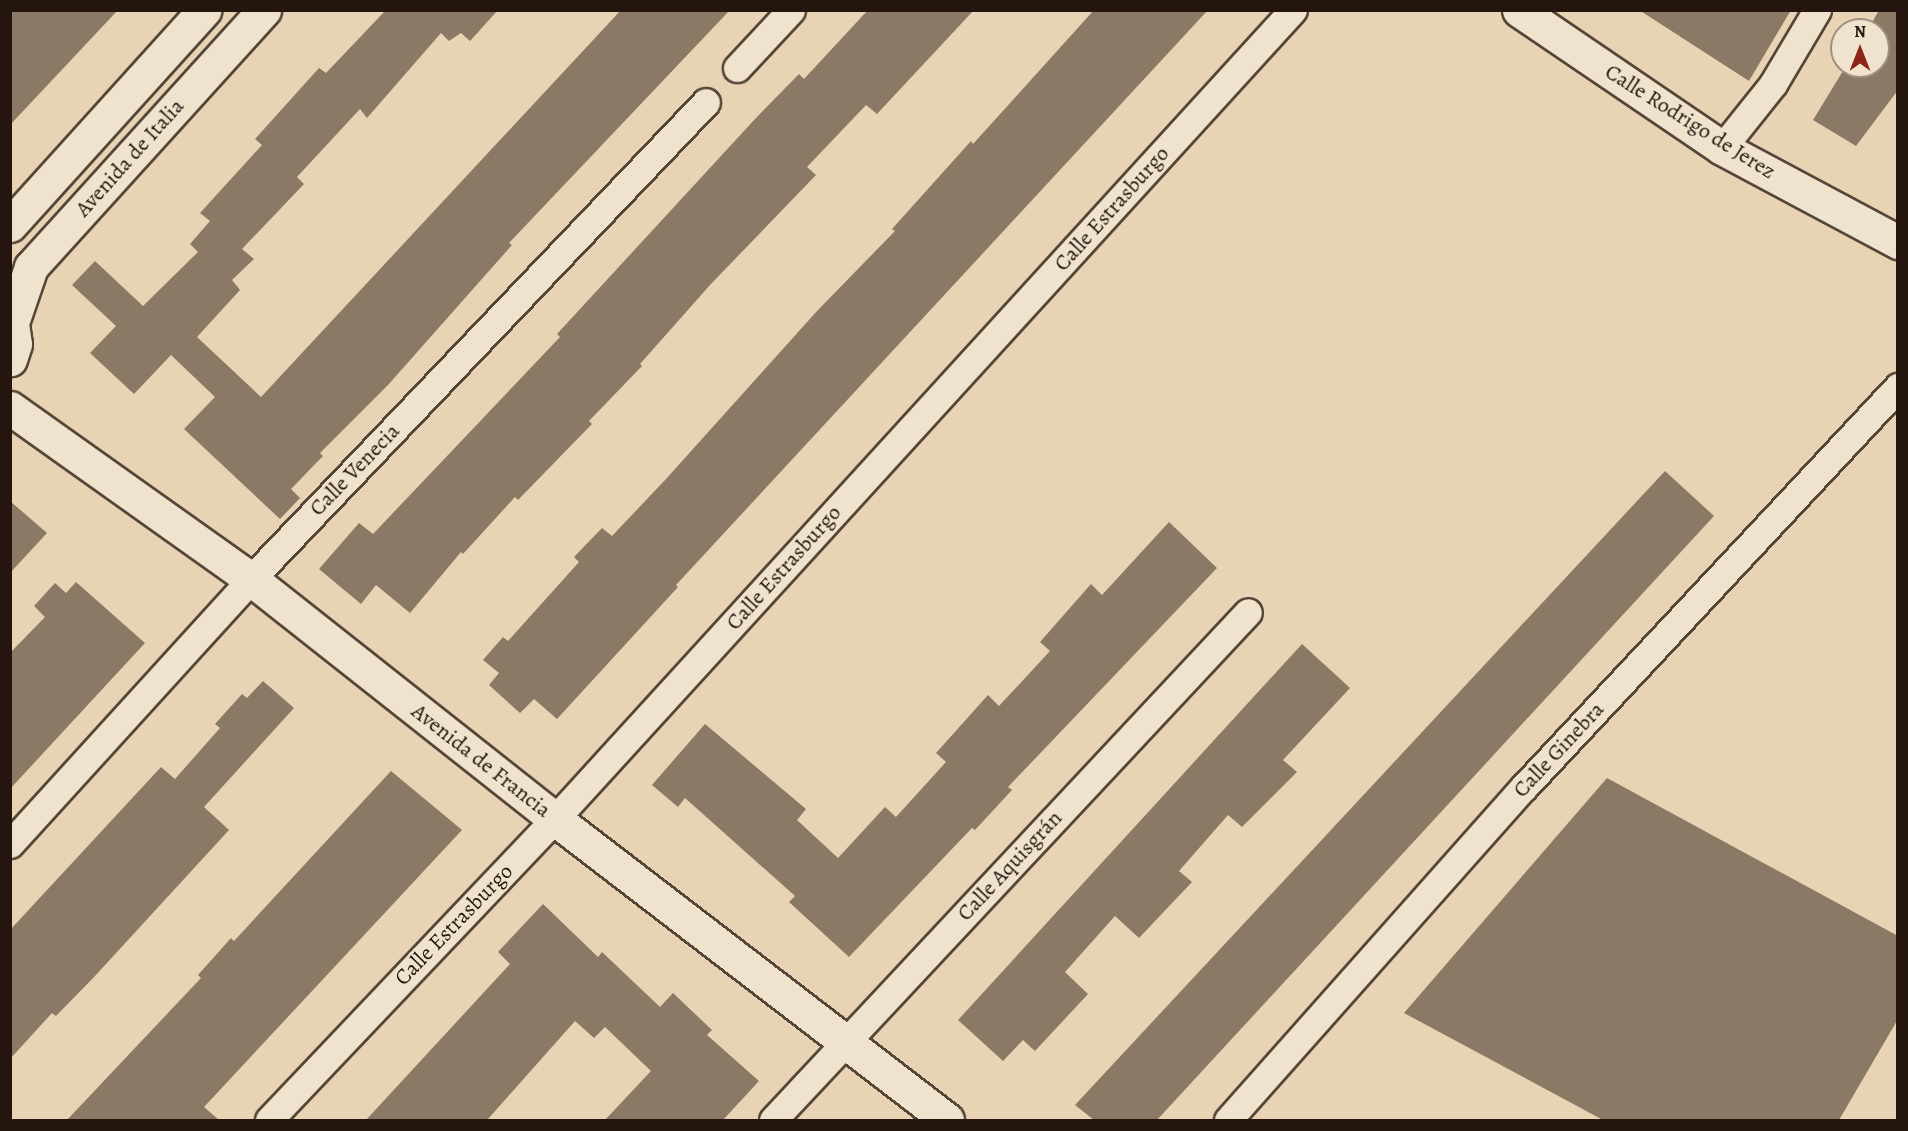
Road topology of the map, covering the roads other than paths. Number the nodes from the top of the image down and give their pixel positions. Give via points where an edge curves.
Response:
1 (204, 10) edge
2 (264, 10) edge
3 (791, 10) edge
4 (1293, 10) edge
5 (1519, 10) edge
6 (1817, 10) edge
7 (737, 68) dead end
8 (706, 102) dead end
9 (1722, 148) junction
10 (10, 225) edge
11 (1898, 242) edge
12 (12, 313) edge
13 (10, 359) edge
14 (1898, 387) edge
15 (10, 408) edge
16 (251, 579) junction
17 (1248, 612) dead end
18 (555, 819) junction
19 (10, 844) edge
20 (847, 1042) junction
21 (269, 1120) edge
22 (773, 1120) edge
23 (947, 1120) edge
24 (1228, 1120) edge

1 - 10 street, Avenida de Italia
2 - 12 street, Avenida de Italia via 31,267
3 - 7 street
4 - 18 street, Calle Estrasburgo
5 - 9 street, Calle Rodrigo de Jerez
6 - 9 street via 1773,84
8 - 16 street, Calle Venecia
9 - 11 street, Calle Rodrigo de Jerez
12 - 13 street, Avenida de Italia via 15,344
14 - 24 street, Calle Ginebra via 1524,787
15 - 16 street, Avenida de Francia
16 - 18 street, Avenida de Francia
16 - 19 street, Calle Venecia
17 - 20 street, Calle Aquisgrán
18 - 20 street, Avenida de Francia
18 - 21 street, Calle Estrasburgo
20 - 22 street, Calle Aquisgrán
20 - 23 street, Avenida de Francia

